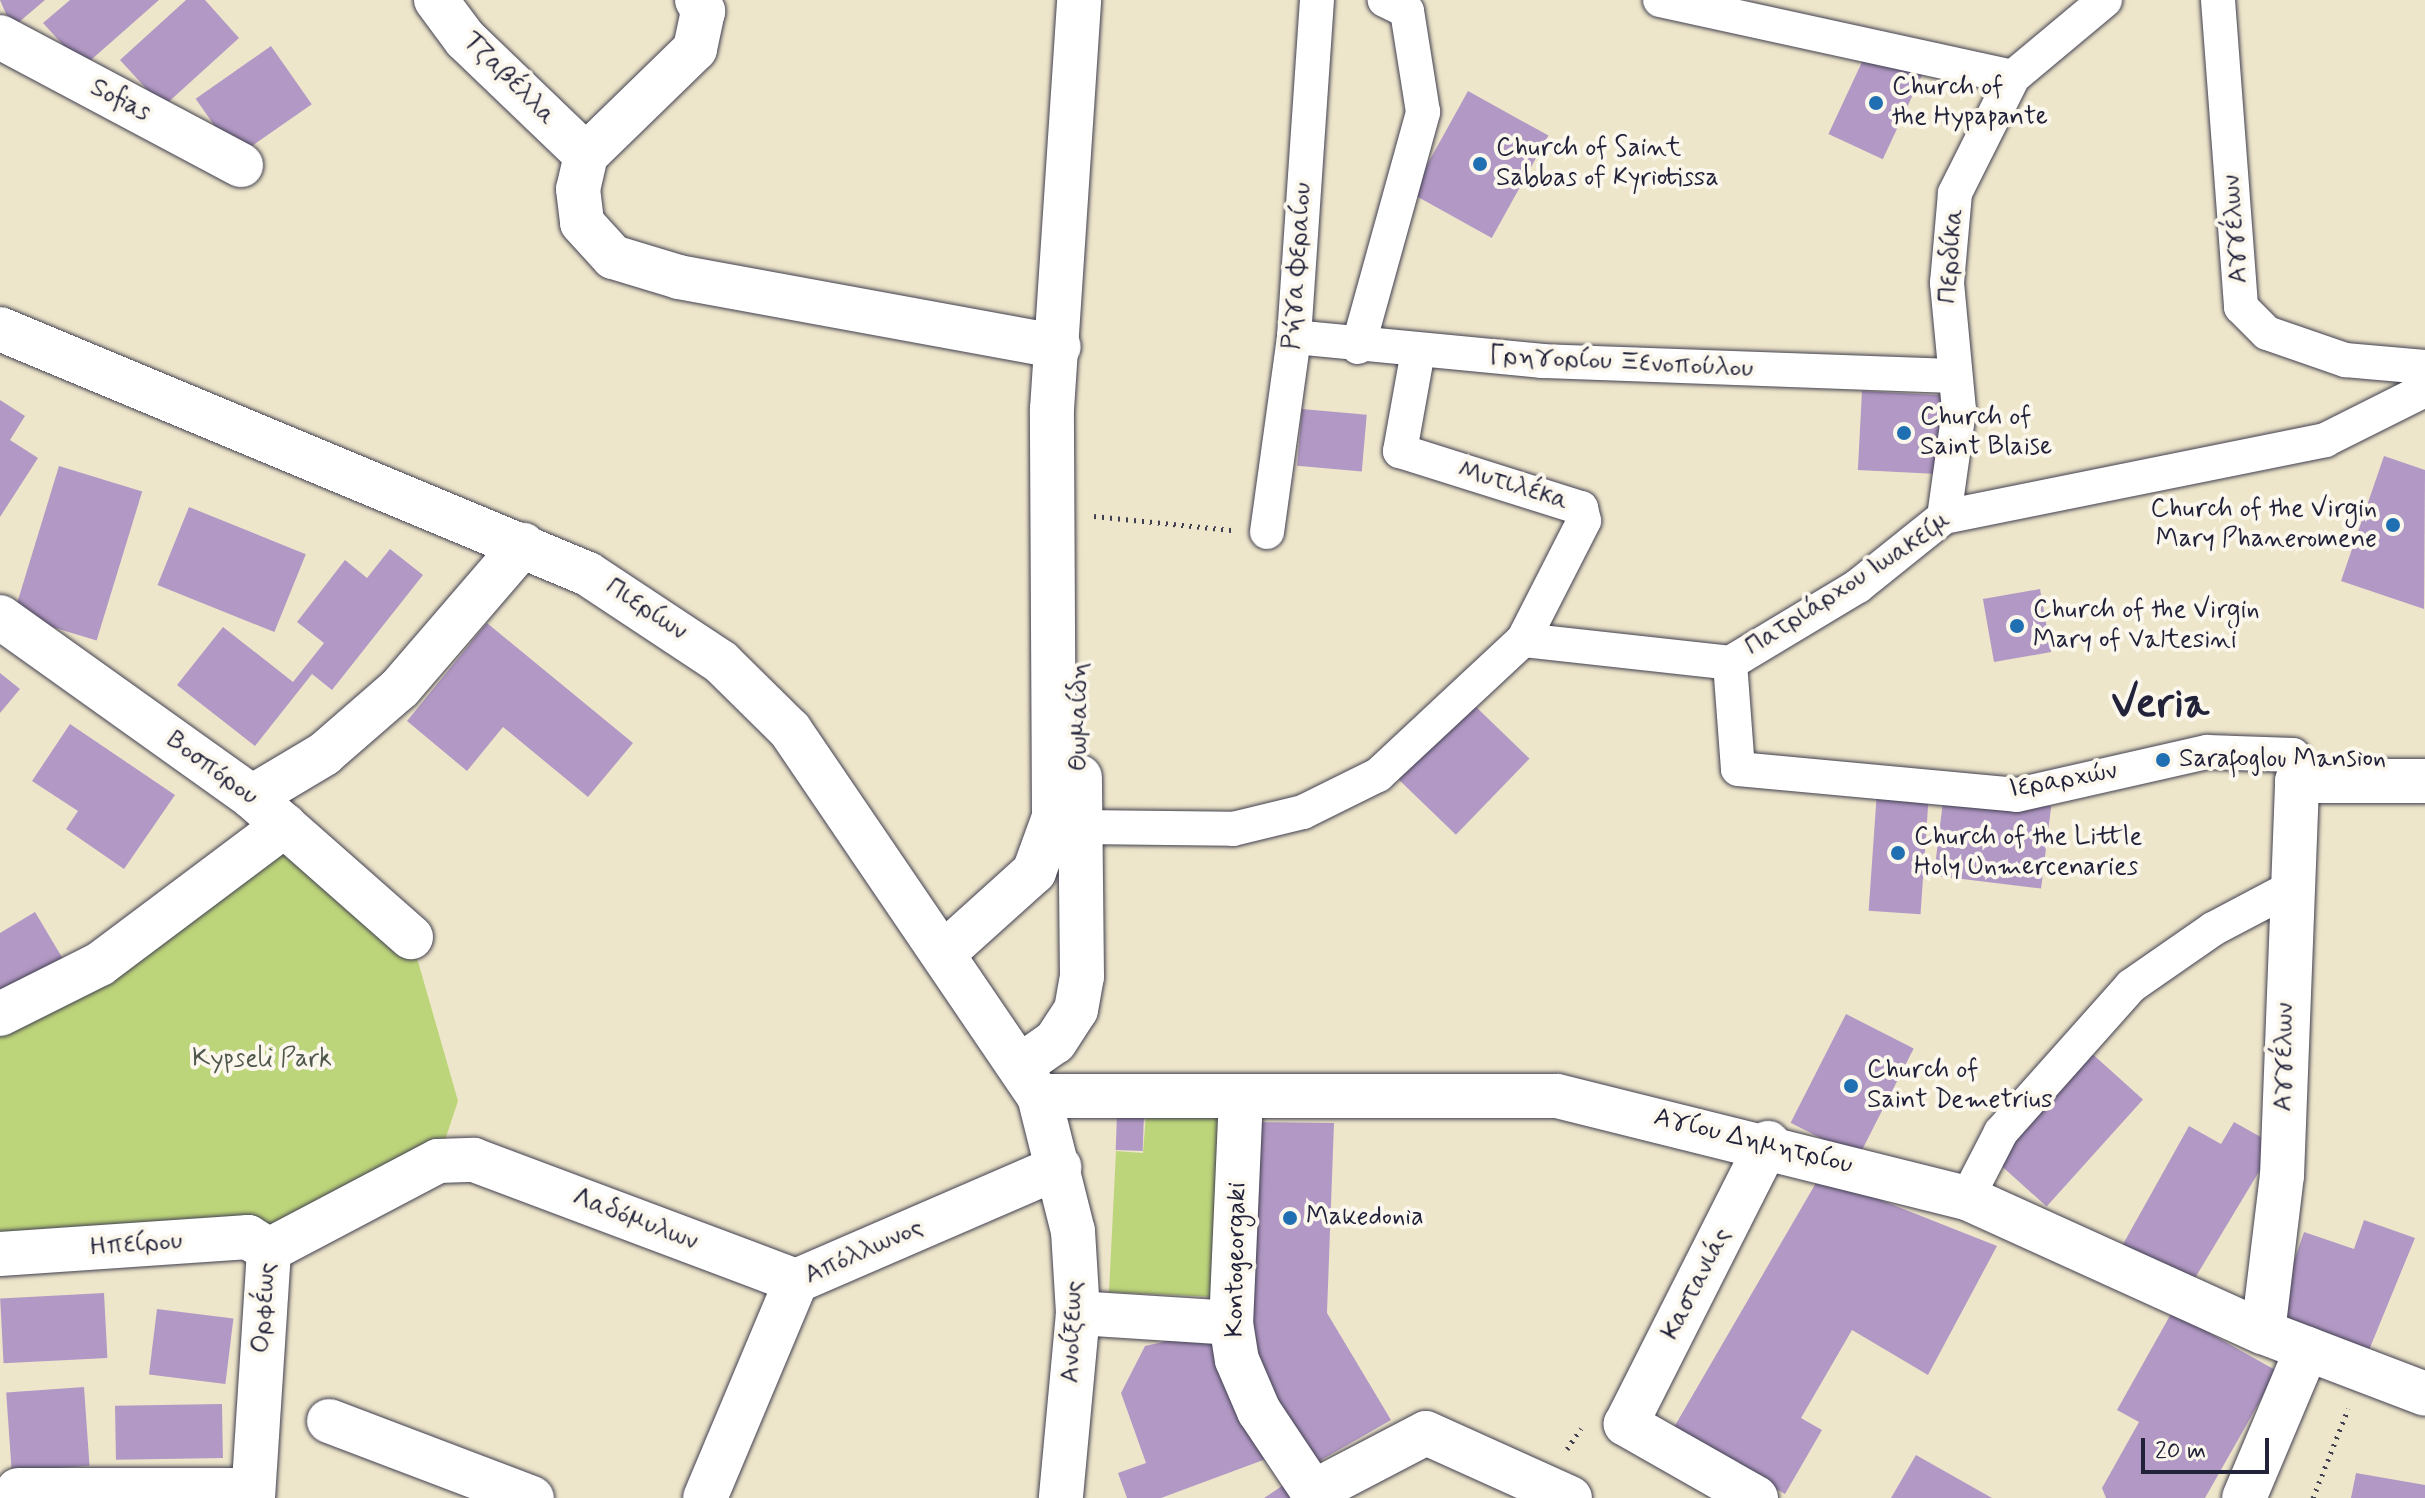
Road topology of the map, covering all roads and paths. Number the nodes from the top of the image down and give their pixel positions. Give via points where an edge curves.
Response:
1 (436, 0) edge
2 (697, 0) edge
3 (1079, 0) edge
4 (1317, 0) edge
5 (1384, 0) edge
6 (1660, 0) edge
7 (2105, 0) edge
8 (2218, 0) edge
9 (0, 37) edge
10 (2013, 77) junction
11 (586, 155) junction
12 (241, 165) dead end
13 (0, 329) edge
14 (1294, 337) junction
15 (1059, 347) junction
16 (1358, 347) junction
17 (1418, 351) junction
18 (2425, 367) edge
19 (1950, 376) junction
20 (2425, 390) edge
21 (1073, 513) junction
22 (1944, 517) junction
23 (1267, 532) joint
24 (523, 545) junction
25 (0, 617) edge
26 (1523, 640) junction
27 (1730, 663) junction
28 (2297, 781) junction
29 (2425, 781) edge
30 (252, 797) junction
31 (285, 825) junction
32 (1080, 827) junction
33 (2289, 889) junction
34 (411, 937) dead end
35 (945, 952) junction
36 (0, 1014) edge
37 (1031, 1080) junction
38 (1241, 1096) junction
39 (1768, 1143) junction
40 (474, 1160) joint
41 (1059, 1167) junction
42 (1967, 1198) junction
43 (269, 1250) junction
44 (0, 1254) edge
45 (796, 1281) junction
46 (1078, 1313) junction
47 (1231, 1323) junction
48 (2263, 1332) junction
49 (2307, 1349) junction
50 (2362, 1372) junction
51 (2425, 1394) edge
52 (329, 1421) dead end
53 (1626, 1424) junction
54 (18, 1490) dead end
55 (1557, 1492) edge
56 (253, 1494) edge
57 (1315, 1495) edge
58 (532, 1498) edge
59 (705, 1498) edge
60 (1061, 1498) edge
61 (1756, 1498) edge
62 (2244, 1498) edge
63 (2313, 1498) edge

1 - 11 street, Τζαβέλλα via 465,39
2 - 11 street via 703,11 695,49
3 - 15 street, Θωμαίδη
4 - 14 street, Ρήγα Φεραίου
5 - 16 street via 1407,11 1423,112
6 - 10 street
7 - 10 street, Περδίκα
8 - 18 street, Αγγέλων via 2241,307 2267,333 2345,360
9 - 12 street, Sofias
10 - 19 street, Περδίκα via 1955,193 1947,283
11 - 15 street via 578,189 582,223 613,257 679,277
13 - 24 street, Πιερίων
14 - 16 street, Γρηγορίου Ξενοπούλου
14 - 23 street, Ρήγα Φεραίου
15 - 21 street, Θωμαίδη
15 - 35 street, Θωμαίδη via 1052,409 1054,817 1034,872
16 - 17 street, Γρηγορίου Ξενοπούλου
17 - 19 street, Γρηγορίου Ξενοπούλου
17 - 26 street, Μυτιλέκα via 1400,451 1581,508 1584,521
19 - 22 street, Περδίκα via 1959,410
20 - 22 street, Πατριάρχου Ιωακείμ via 2325,440
21 - 23 path
21 - 32 street, Θωμαίδη
22 - 27 street, Πατριάρχου Ιωακείμ via 1858,586
24 - 30 street via 400,688 324,754
24 - 35 street, Πιερίων via 655,612 721,662 790,730
25 - 30 street, Βοσπόρου
26 - 27 street, Πατριάρχου Ιωακείμ
26 - 32 street via 1378,775 1303,812 1233,829
27 - 28 street, Ιεραρχών via 1738,769 2017,795 2207,752 2293,755
28 - 29 street
28 - 33 street, Αγγέλων
30 - 31 street, Βοσπόρου
31 - 34 street, Βοσπόρου
31 - 36 street via 100,964
32 - 37 street, Θωμαίδη via 1082,977 1076,1010
33 - 42 street via 2213,929 2131,986 2001,1132
33 - 48 street, Αγγέλων via 2282,1176
35 - 37 street, Πιερίων
37 - 38 street, Αγίου Δημητρίου
37 - 41 street, Πιερίων
38 - 39 street, Αγίου Δημητρίου via 1557,1096
38 - 47 street, Kontogeorgaki
39 - 42 street, Αγίου Δημητρίου
39 - 53 street, Καστανιάς
40 - 43 street, Ορφέως via 438,1161
40 - 45 street, Λαδόμυλων
41 - 45 street, Απόλλωνος
41 - 46 street, Ανοίξεως
42 - 48 street, Αγίου Δημητρίου
43 - 44 street, Ηπείρου via 248,1237
43 - 56 street, Ορφέως
45 - 59 street, Απόλλωνος
46 - 47 street
46 - 60 street, Ανοίξεως
47 - 57 street, Kontogeorgaki via 1259,1411
48 - 49 street, Αγίου Δημητρίου
49 - 50 street, Αγίου Δημητρίου
49 - 62 street
50 - 51 street, Αγίου Δημητρίου
50 - 63 path
52 - 58 street
53 - 55 path via 1586,1421
53 - 61 street
54 - 56 street
55 - 57 street via 1426,1433

